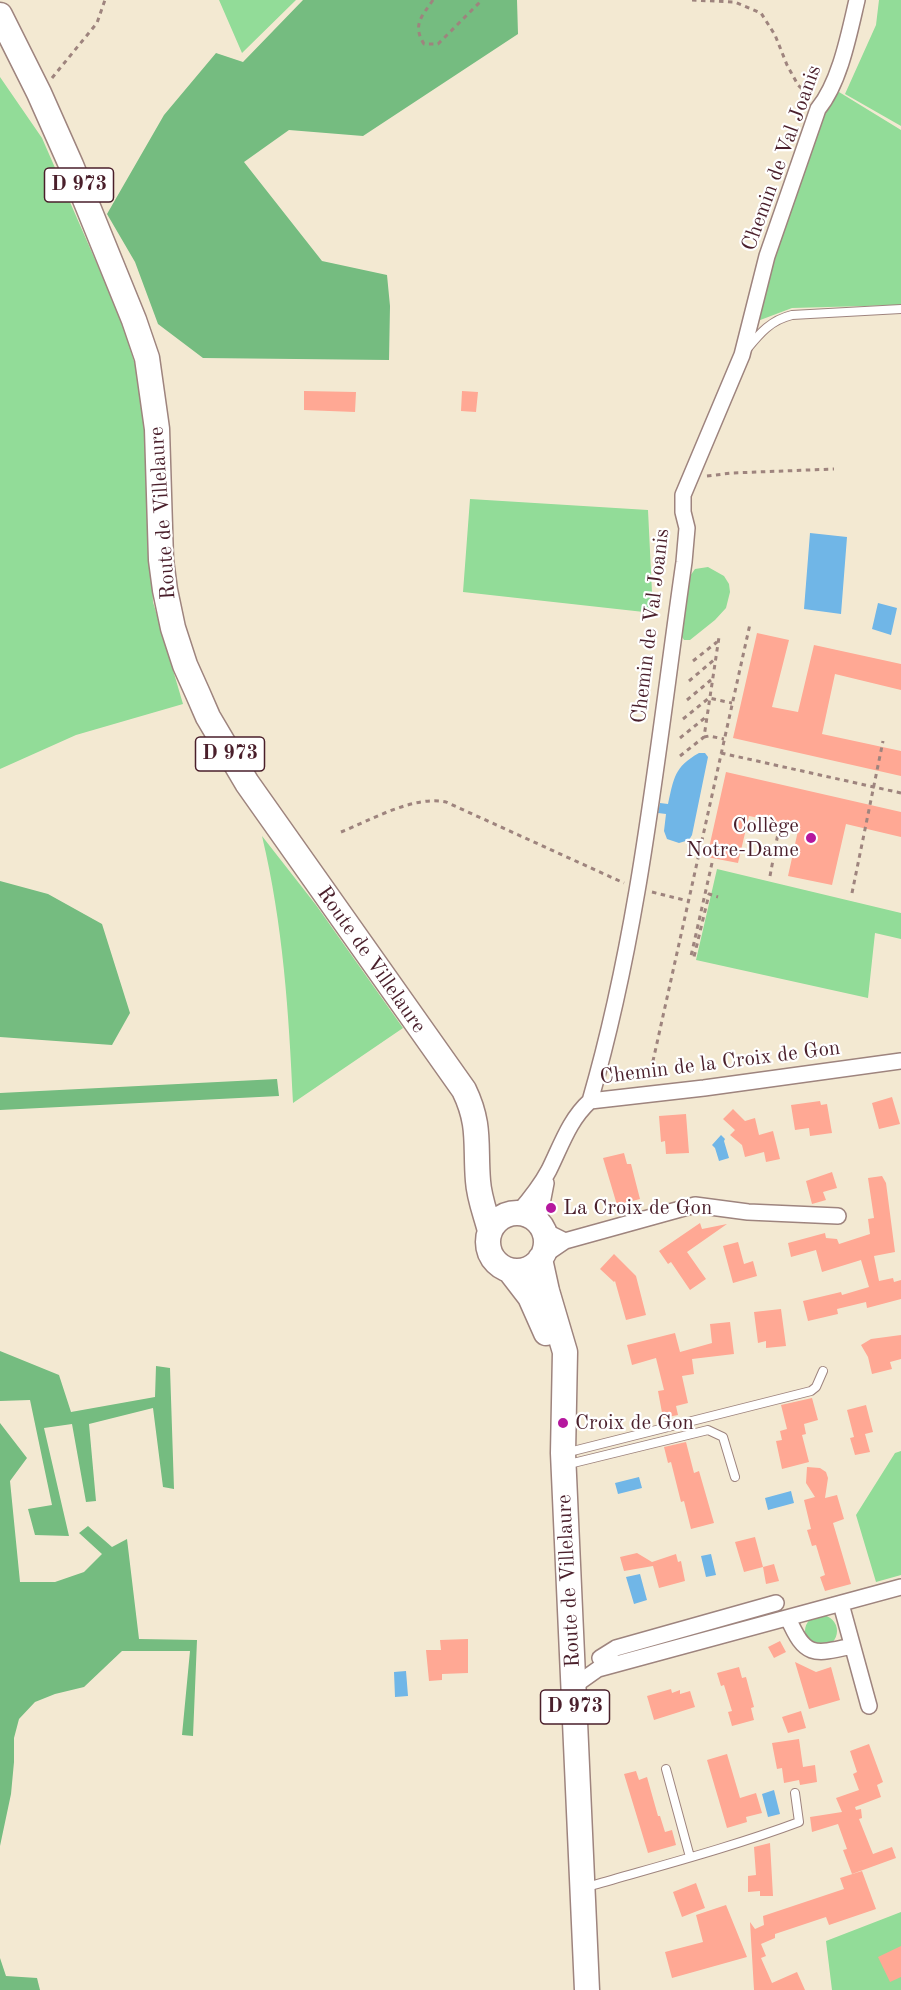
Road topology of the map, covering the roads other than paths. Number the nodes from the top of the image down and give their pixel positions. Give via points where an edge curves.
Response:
1 (857, 0) edge
2 (0, 15) edge
3 (901, 309) edge
4 (742, 355) junction
5 (901, 1061) edge
6 (590, 1101) junction
7 (478, 1168) junction
8 (548, 1171) junction
9 (517, 1213) junction
10 (838, 1216) dead end
11 (490, 1231) junction
12 (550, 1232) junction
13 (542, 1258) junction
14 (510, 1271) junction
15 (823, 1371) dead end
16 (563, 1424) junction
17 (563, 1459) junction
18 (735, 1477) dead end
19 (901, 1587) edge
20 (776, 1603) dead end
21 (841, 1604) junction
22 (788, 1618) junction
23 (852, 1647) junction
24 (573, 1656) junction
25 (600, 1658) junction
26 (621, 1664) junction
27 (574, 1686) junction
28 (869, 1706) dead end
29 (666, 1769) dead end
30 (795, 1793) dead end
31 (690, 1857) junction
32 (581, 1886) junction
33 (587, 1990) edge

1 - 4 street, Chemin de Val Joanis via 846,44 827,98 818,109 767,256
2 - 7 main road, Route de Villelaure / D 973 via 39,93 115,271 147,358 157,429 163,570 173,628 185,665 208,717 247,783 464,1090 476,1119
3 - 4 lane via 780,318 768,325
4 - 6 street, Chemin de Val Joanis via 683,495 687,528 684,562 637,889 620,981
5 - 6 street, Chemin de la Croix de Gon
6 - 8 street, Chemin de la Croix de Gon via 569,1126
7 - 9 main road via 506,1207
7 - 11 main road, Route de Villelaure / D 973
8 - 9 street, Chemin de la Croix de Gon via 535,1194
8 - 12 street, Chemin de la Croix de Gon via 540,1214
9 - 11 main road via 500,1218
9 - 12 main road via 531,1217
10 - 12 street via 695,1205
11 - 14 main road via 489,1251 493,1260
12 - 13 main road
13 - 14 main road via 527,1270
13 - 16 main road, Route de Villelaure / D 973 via 565,1352
14 - 16 main road, Route de Villelaure / D 973 via 544,1324
15 - 17 lane via 811,1391
16 - 17 main road, Route de Villelaure / D 973
17 - 18 lane via 708,1430 723,1437
17 - 24 main road, Route de Villelaure / D 973
19 - 21 street
20 - 25 street via 616,1648
21 - 22 street
21 - 23 street
22 - 23 street via 797,1640 810,1650 823,1653
22 - 26 street
23 - 28 street
24 - 25 street
24 - 27 main road, Route de Villelaure / D 973
25 - 26 street
26 - 27 street via 598,1670
27 - 32 main road, Route de Villelaure / D 973
29 - 31 lane
30 - 31 lane via 799,1822
31 - 32 lane
32 - 33 main road, Route de Villelaure / D 973

